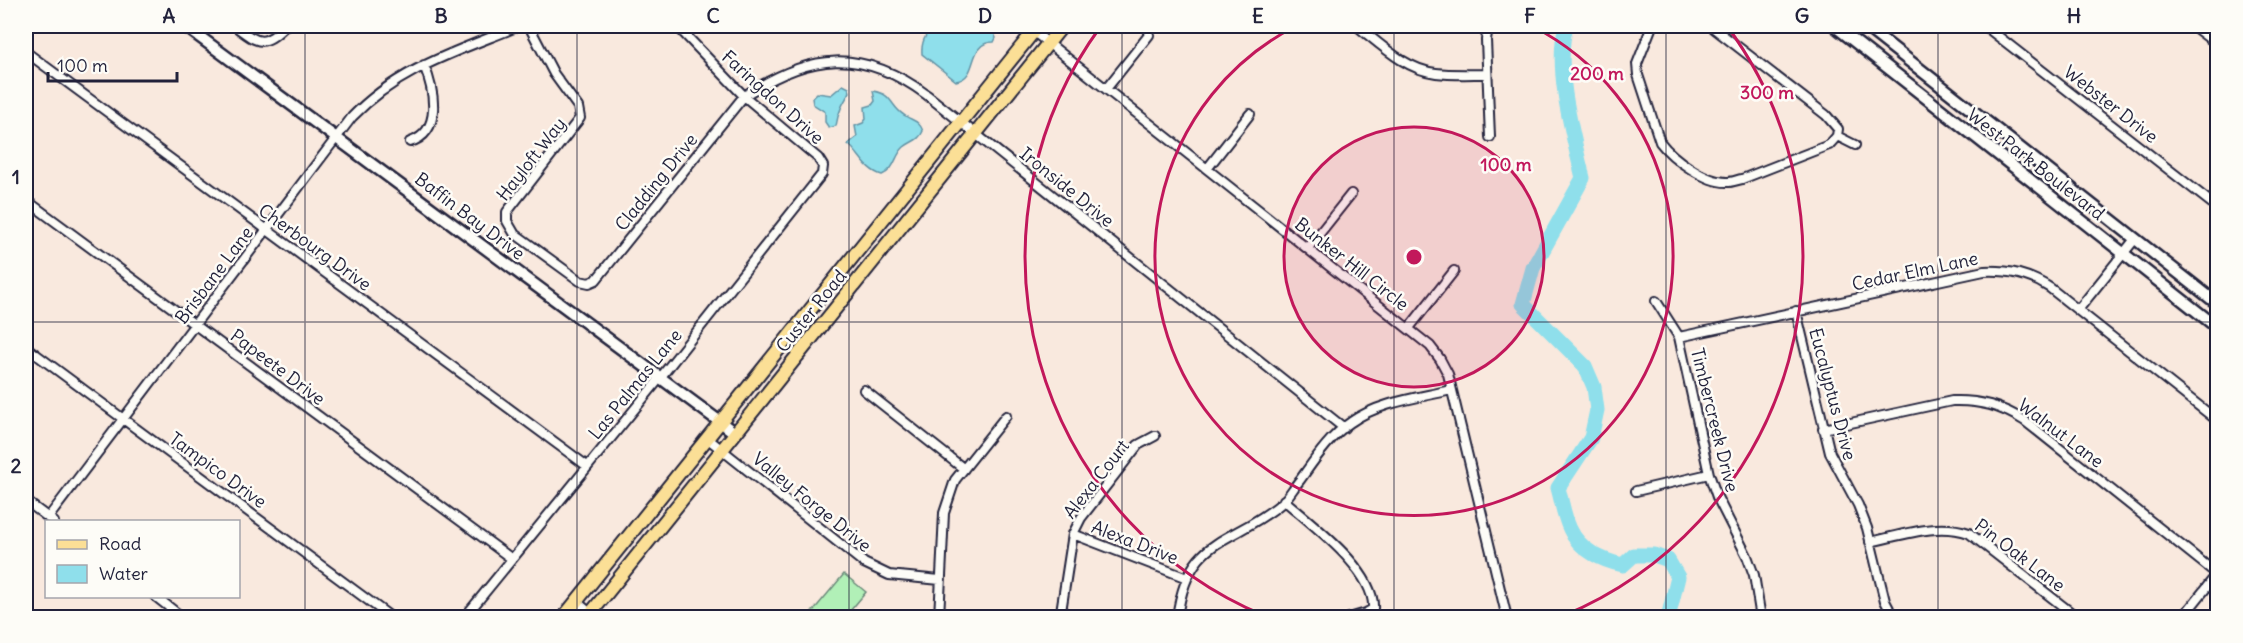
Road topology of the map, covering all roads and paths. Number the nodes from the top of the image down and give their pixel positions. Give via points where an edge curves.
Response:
1 (185, 26) edge
2 (235, 26) edge
3 (285, 26) edge
4 (519, 26) edge
5 (529, 26) edge
6 (677, 26) edge
7 (1062, 26) edge
8 (1357, 26) edge
9 (1488, 26) edge
10 (1652, 26) edge
11 (1711, 26) edge
12 (1835, 26) edge
13 (1864, 26) edge
14 (1985, 26) edge
15 (2193, 26) edge
16 (1035, 28) edge
17 (1149, 35) dead end
18 (1048, 43) junction
19 (2217, 45) edge
20 (26, 52) edge
21 (424, 65) junction
22 (1487, 74) junction
23 (1106, 89) junction
24 (744, 96) junction
25 (1250, 114) dead end
26 (960, 121) junction
27 (975, 133) junction
28 (1837, 136) junction
29 (1490, 137) dead end
30 (336, 138) junction
31 (410, 142) dead end
32 (1855, 145) dead end
33 (823, 166) joint
34 (1207, 169) junction
35 (1351, 194) dead end
36 (26, 200) edge
37 (2217, 208) edge
38 (507, 221) joint
39 (267, 229) junction
40 (2135, 238) junction
41 (1308, 248) junction
42 (2123, 254) junction
43 (1454, 271) dead end
44 (1656, 301) dead end
45 (2217, 304) edge
46 (2078, 310) junction
47 (1796, 311) junction
48 (196, 324) junction
49 (1409, 328) junction
50 (2217, 328) edge
51 (1679, 337) junction
52 (26, 347) edge
53 (660, 378) junction
54 (864, 390) dead end
55 (1451, 390) junction
56 (1006, 416) dead end
57 (123, 419) junction
58 (2217, 421) edge
59 (720, 422) junction
60 (1344, 428) junction
61 (1823, 429) junction
62 (735, 434) junction
63 (1155, 436) dead end
64 (707, 438) junction
65 (722, 449) junction
66 (587, 466) junction
67 (964, 469) junction
68 (1709, 474) junction
69 (1636, 491) dead end
70 (1284, 500) junction
71 (26, 501) edge
72 (51, 520) edge
73 (1073, 534) junction
74 (1870, 542) junction
75 (513, 559) junction
76 (2217, 574) edge
77 (1187, 579) junction
78 (940, 580) junction
79 (156, 598) edge
80 (576, 601) junction
81 (591, 616) edge
82 (1890, 617) edge
83 (183, 618) edge
84 (392, 618) edge
85 (464, 618) edge
86 (563, 618) edge
87 (939, 618) edge
88 (1060, 618) edge
89 (1177, 618) edge
90 (1349, 618) edge
91 (1507, 618) edge
92 (1761, 618) edge
93 (2078, 618) edge
94 (2182, 618) edge

1 - 30 main road, Baffin Bay Drive
2 - 3 street via 264,42
4 - 21 street, Brisbane Lane
5 - 38 street, Hayloft Way via 580,114 576,126 507,212
6 - 24 street, Faringdon Drive
7 - 18 main road, Custer Road
8 - 22 street via 1415,67 1434,73
9 - 22 street
10 - 28 street via 1637,64 1638,75 1660,142 1667,152 1700,174 1727,183 1742,179 1820,149
11 - 28 street via 1826,115 1838,129
12 - 42 main road, West Park Boulevard
13 - 40 main road, West Park Boulevard
14 - 37 street, Webster Drive
15 - 19 street
16 - 18 street, Bunker Hill Circle
16 - 26 main road, Custer Road
17 - 23 street
18 - 23 street, Bunker Hill Circle
18 - 27 main road, Custer Road
20 - 39 street, Cherbourg Drive
21 - 30 street, Brisbane Lane via 381,89
21 - 31 street via 433,92 433,110 426,133
22 - 29 street
23 - 34 street, Bunker Hill Circle
24 - 26 street, Ironside Drive via 774,78 811,64 858,63 910,82
24 - 33 street, Faringdon Drive
24 - 38 street, Cladding Drive via 596,280 589,283 576,279 514,233
25 - 34 street
26 - 27 street, Ironside Drive
26 - 59 main road, Custer Road
27 - 60 street, Ironside Drive
27 - 62 main road, Custer Road
28 - 32 street
30 - 39 street, Brisbane Lane
30 - 53 main road, Baffin Bay Drive
33 - 53 street, Las Palmas Lane via 819,180
34 - 41 street, Bunker Hill Circle
35 - 41 street
36 - 48 street, Papeete Drive
39 - 48 street, Brisbane Lane
39 - 66 street, Cherbourg Drive
40 - 42 street
40 - 45 main road, West Park Boulevard
41 - 49 street, Bunker Hill Circle
42 - 46 street
42 - 50 main road, West Park Boulevard
43 - 49 street
44 - 51 street, Timbercreek Drive
46 - 47 street, Cedar Elm Lane via 2042,282 2004,270
46 - 58 street, Cedar Elm Lane
47 - 51 street, Cedar Elm Lane
47 - 61 street, Eucalyptus Drive
48 - 57 street, Brisbane Lane
48 - 75 street, Papeete Drive
49 - 55 street, Bunker Hill Circle via 1440,359
51 - 68 street, Timbercreek Drive
52 - 57 street, Tampico Drive
53 - 59 main road, Baffin Bay Drive
53 - 66 street, Las Palmas Lane
54 - 67 street
55 - 60 street via 1367,412
55 - 91 street, Bunker Hill Circle
56 - 67 street
57 - 72 street, Brisbane Lane
57 - 84 street, Tampico Drive
59 - 62 main road, Baffin Bay Drive
59 - 64 main road, Custer Road
60 - 70 street via 1334,435
61 - 74 street, Eucalyptus Drive via 1830,453 1858,505
61 - 76 street, Walnut Lane via 1952,401 1973,400 1993,405 2025,421
62 - 65 main road, Custer Road
63 - 73 street, Alexa Court via 1138,445
64 - 65 street, Valley Forge Drive
64 - 80 main road, Custer Road
65 - 78 street, Valley Forge Drive via 864,563 900,578
65 - 81 main road, Custer Road
66 - 75 street, Las Palmas Lane
67 - 78 street via 955,480 944,513
68 - 69 street
68 - 92 street, Timbercreek Drive via 1754,575
70 - 77 street via 1217,542 1196,562
70 - 90 street via 1337,544 1363,579 1374,609
71 - 72 street
73 - 77 street, Alexa Drive
73 - 88 street, Alexa Court
74 - 82 street, Eucalyptus Drive
74 - 93 street, Pin Oak Lane via 1938,528 1970,533
75 - 85 street, Las Palmas Lane
76 - 94 street
77 - 89 street
78 - 87 street
79 - 83 street
80 - 81 street
80 - 86 main road, Custer Road

